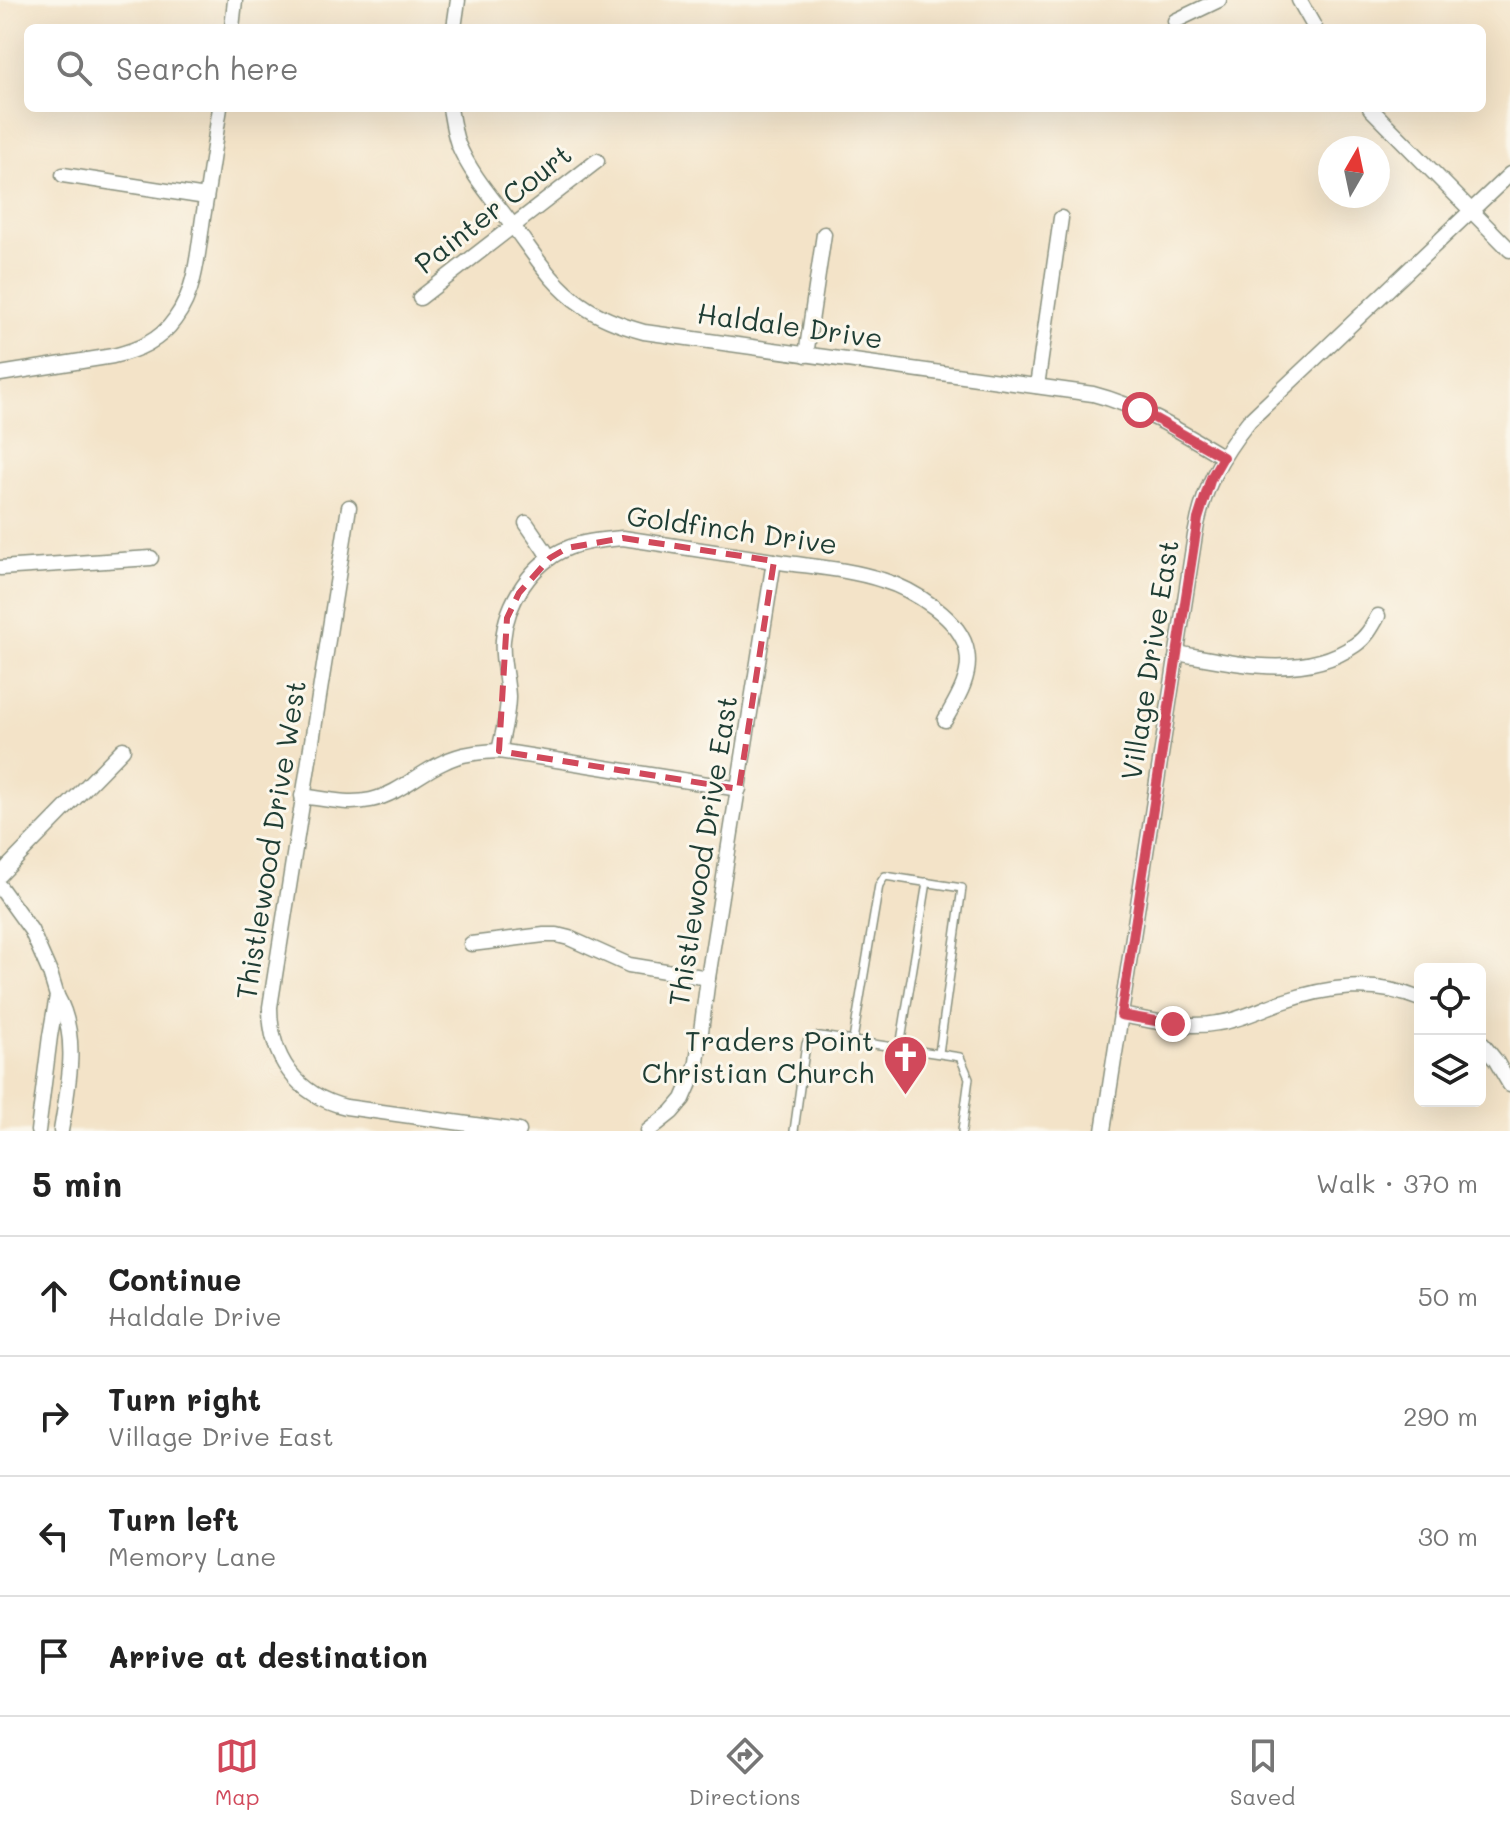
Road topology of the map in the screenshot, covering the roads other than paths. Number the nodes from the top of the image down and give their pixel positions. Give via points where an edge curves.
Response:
1 (235, 0) edge
2 (458, 0) edge
3 (1219, 0) edge
4 (1299, 0) edge
5 (1175, 21) dead end
6 (232, 24) edge
7 (455, 24) edge
8 (1313, 24) edge
9 (219, 112) edge
10 (451, 112) edge
11 (1374, 112) edge
12 (597, 161) dead end
13 (1510, 174) edge
14 (63, 175) dead end
15 (206, 197) junction
16 (1472, 210) junction
17 (1061, 218) dead end
18 (513, 226) junction
19 (824, 234) dead end
20 (1510, 250) edge
21 (420, 298) dead end
22 (806, 355) junction
23 (0, 374) edge
24 (1037, 386) junction
25 (1223, 457) junction
26 (349, 507) dead end
27 (526, 523) dead end
28 (151, 558) dead end
29 (550, 558) junction
30 (774, 561) junction
31 (0, 568) edge
32 (1378, 616) dead end
33 (1177, 653) junction
34 (945, 720) dead end
35 (123, 749) dead end
36 (499, 751) junction
37 (739, 789) junction
38 (302, 796) junction
39 (0, 875) edge
40 (927, 882) junction
41 (0, 887) edge
42 (471, 944) dead end
43 (708, 978) junction
44 (57, 996) junction
45 (1414, 997) edge
46 (1121, 1015) junction
47 (853, 1040) junction
48 (900, 1047) junction
49 (1486, 1048) edge
50 (939, 1053) junction
51 (1510, 1085) edge
52 (430, 1125) edge
53 (38, 1131) edge
54 (61, 1131) edge
55 (519, 1131) edge
56 (648, 1131) edge
57 (794, 1131) edge
58 (962, 1131) edge
59 (1103, 1131) edge

1 - 6 street
2 - 7 street
3 - 5 street
4 - 8 street
9 - 15 street
10 - 18 street, Haldale Drive via 468,164
11 - 16 street
12 - 18 street, Painter Court
13 - 16 street, Village Drive East
14 - 15 street
15 - 23 street via 191,285 175,320 157,338 113,356
16 - 20 street
16 - 25 street, Village Drive East via 1249,421
17 - 24 street
18 - 21 street, Painter Court
18 - 22 street, Haldale Drive via 560,287 624,326
19 - 22 street
22 - 24 street, Haldale Drive
24 - 25 street, Haldale Drive via 1118,400
25 - 33 street, Village Drive East via 1198,519
26 - 38 street, Thistlewood Drive West
27 - 29 street
28 - 31 street
29 - 30 street, Goldfinch Drive via 567,548 623,538
29 - 36 street, Goldfinch Drive via 533,573 507,618 503,649 508,696
30 - 34 street, Goldfinch Drive via 885,580 942,613 961,634 968,654 961,691
30 - 37 street, Thistlewood Drive East
32 - 33 street via 1357,644 1315,662 1269,667
33 - 46 street, Village Drive East
35 - 39 street
36 - 37 street
36 - 38 street via 444,761 369,800
37 - 43 street, Thistlewood Drive East
38 - 52 street, Thistlewood Drive West via 270,1007 274,1043 293,1077 313,1095
40 - 47 lane via 885,876 879,885
40 - 48 lane
40 - 50 lane via 962,888
41 - 44 street via 31,930
42 - 43 street via 557,935 629,965
43 - 56 street, Thistlewood Drive East via 693,1076 683,1099
44 - 53 street
44 - 54 street via 66,1011 71,1042
45 - 46 street via 1352,986 1206,1025
46 - 59 street, Village Drive East
47 - 48 lane
47 - 57 lane via 809,1038
48 - 50 lane
49 - 51 street
50 - 58 lane via 960,1057 969,1078
52 - 55 street

